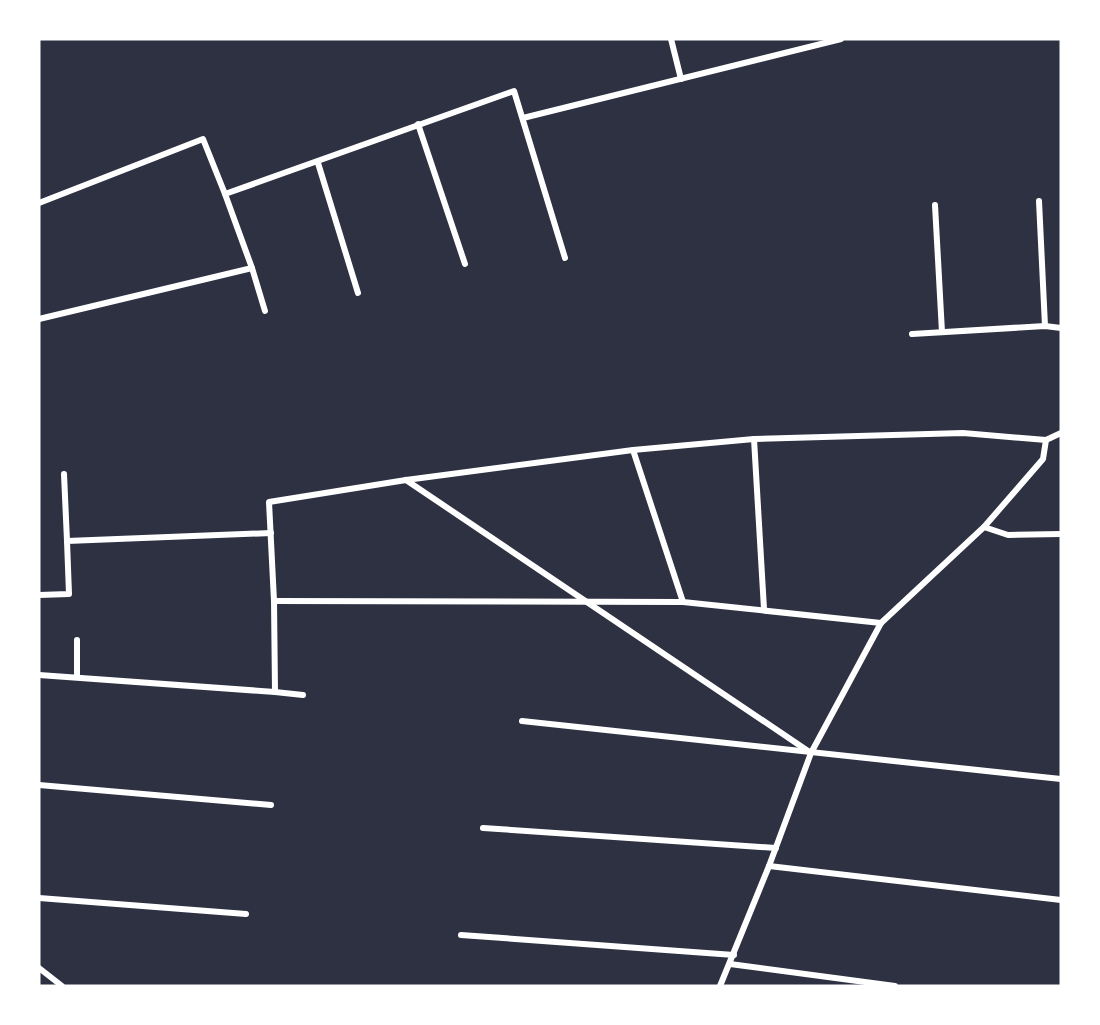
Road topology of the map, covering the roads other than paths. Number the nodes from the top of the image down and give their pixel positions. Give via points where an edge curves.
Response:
1 (671, 39) edge
2 (841, 39) edge
3 (681, 79) junction
4 (524, 118) junction
5 (418, 124) junction
6 (318, 163) junction
7 (225, 194) junction
8 (1039, 201) dead end
9 (39, 203) edge
10 (935, 205) dead end
11 (565, 258) dead end
12 (465, 264) dead end
13 (252, 268) junction
14 (358, 292) dead end
15 (265, 311) dead end
16 (39, 319) edge
17 (1045, 326) junction
18 (1061, 328) edge
19 (942, 332) junction
20 (912, 334) dead end
21 (1061, 433) edge
22 (754, 439) junction
23 (1046, 440) junction
24 (633, 450) junction
25 (64, 474) dead end
26 (406, 480) junction
27 (984, 527) junction
28 (271, 533) junction
29 (1061, 534) edge
30 (67, 541) junction
31 (39, 595) edge
32 (274, 601) junction
33 (588, 602) junction
34 (683, 602) junction
35 (764, 609) junction
36 (881, 623) junction
37 (77, 640) dead end
38 (39, 675) edge
39 (77, 677) junction
40 (275, 692) junction
41 (303, 694) dead end
42 (522, 721) dead end
43 (811, 753) junction
44 (1061, 779) edge
45 (39, 785) edge
46 (271, 805) dead end
47 (483, 828) dead end
48 (776, 848) junction
49 (769, 866) junction
50 (39, 898) edge
51 (1061, 900) edge
52 (246, 914) dead end
53 (461, 935) dead end
54 (734, 955) junction
55 (730, 964) junction
56 (39, 968) edge
57 (62, 986) edge
58 (720, 986) edge
59 (896, 986) edge

1 - 3 street
2 - 3 street
3 - 4 street
4 - 5 street via 514,91
4 - 11 street
5 - 6 street
5 - 12 street
6 - 7 street
6 - 14 street
7 - 9 street via 203,139
7 - 13 street
8 - 17 street
10 - 19 street
13 - 15 street
13 - 16 street
17 - 18 street
17 - 19 street
19 - 20 street
21 - 23 street
22 - 23 street via 963,433
22 - 24 street
22 - 35 street
23 - 27 street via 1043,459
24 - 26 street
24 - 34 street
25 - 30 street
26 - 28 street via 269,502
26 - 33 street
27 - 29 street via 1008,535
27 - 36 street
28 - 30 street
28 - 32 street
30 - 31 street via 69,594
32 - 33 street
32 - 40 street
33 - 34 street
33 - 43 street
34 - 35 street
35 - 36 street
36 - 43 street
37 - 39 street
38 - 39 street
39 - 40 street
40 - 41 street
42 - 43 street
43 - 44 street
43 - 48 street
45 - 46 street
47 - 48 street
48 - 49 street
49 - 51 street
49 - 54 street
50 - 52 street
53 - 54 street
54 - 55 street
55 - 58 street
55 - 59 street
56 - 57 street

